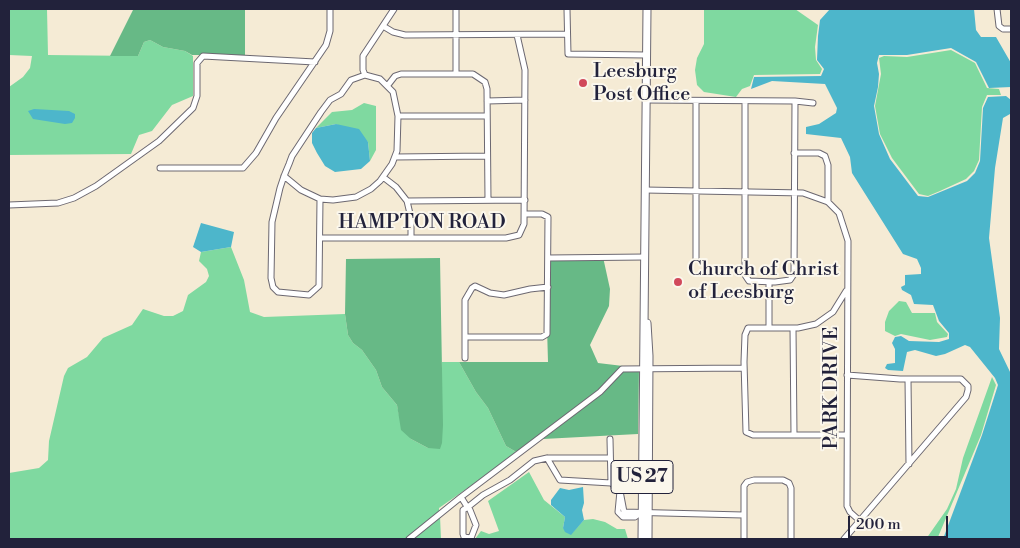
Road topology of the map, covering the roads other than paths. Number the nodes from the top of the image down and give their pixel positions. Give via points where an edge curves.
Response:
1 (330, 9) edge
2 (394, 9) edge
3 (456, 9) edge
4 (567, 9) edge
5 (647, 9) edge
6 (997, 9) edge
7 (383, 26) junction
8 (1011, 29) edge
9 (456, 34) junction
10 (517, 34) junction
11 (567, 34) junction
12 (646, 55) junction
13 (315, 62) junction
14 (365, 74) junction
15 (456, 74) junction
16 (388, 85) junction
17 (525, 100) junction
18 (646, 100) junction
19 (487, 101) junction
20 (696, 101) junction
21 (795, 101) junction
22 (745, 102) junction
23 (813, 103) dead end
24 (398, 116) junction
25 (487, 116) junction
26 (794, 152) junction
27 (487, 156) junction
28 (395, 158) junction
29 (160, 168) dead end
30 (284, 176) junction
31 (383, 177) junction
32 (645, 190) junction
33 (696, 192) junction
34 (745, 192) junction
35 (794, 192) junction
36 (320, 198) junction
37 (488, 200) junction
38 (525, 200) junction
39 (407, 201) junction
40 (828, 202) junction
41 (9, 205) edge
42 (525, 214) junction
43 (320, 238) junction
44 (411, 238) junction
45 (645, 257) junction
46 (548, 258) junction
47 (696, 258) dead end
48 (769, 282) junction
49 (548, 287) junction
50 (848, 288) junction
51 (769, 328) junction
52 (793, 328) junction
53 (465, 337) junction
54 (465, 358) dead end
55 (646, 367) junction
56 (744, 368) junction
57 (847, 375) junction
58 (908, 379) junction
59 (794, 435) junction
60 (847, 435) junction
61 (610, 439) dead end
62 (547, 458) junction
63 (610, 458) junction
64 (909, 464) junction
65 (611, 483) junction
66 (461, 497) junction
67 (456, 501) junction
68 (465, 508) junction
69 (643, 514) junction
70 (743, 515) junction
71 (860, 522) junction
72 (409, 539) edge
73 (642, 539) edge
74 (648, 539) edge
75 (744, 539) edge
76 (790, 539) edge
77 (844, 539) edge

1 - 13 street via 327,42
2 - 7 street
3 - 9 street
4 - 11 street
5 - 12 highway, US 27
6 - 8 street via 1000,27
7 - 9 street via 405,35
7 - 14 street via 363,56
9 - 10 street
9 - 15 street
10 - 11 street
10 - 17 street via 525,70
11 - 12 street via 568,54
12 - 18 highway, US 27
13 - 29 street via 243,168
13 - 41 street via 203,56 197,63 197,96 193,108 158,141 105,180 74,198 58,203
14 - 16 street
14 - 30 street via 354,78 341,94 329,102 303,138
15 - 16 street via 401,74
15 - 19 street via 482,78 487,85
16 - 24 street via 395,97
17 - 19 street
17 - 38 street
18 - 20 street
18 - 32 highway, US 27
19 - 25 street
20 - 22 street
20 - 33 street
21 - 22 street
21 - 23 street
21 - 26 street
22 - 34 street
24 - 25 street
24 - 28 street
25 - 27 street
26 - 35 street
26 - 40 street via 819,153 827,158
27 - 28 street
27 - 37 street
28 - 31 street
30 - 36 street via 301,190
30 - 43 street via 272,222 271,278 277,292 309,294 318,289
31 - 36 street via 356,197 339,200
31 - 39 street
32 - 33 street
32 - 45 highway, US 27
33 - 34 street
33 - 47 street
34 - 35 street
34 - 48 street via 745,275 750,281
35 - 40 street via 810,194
35 - 48 street via 793,276 786,281
36 - 43 street
37 - 38 street
37 - 39 street
38 - 42 street
39 - 44 street
40 - 50 street, PARK DRIVE via 839,213 846,229
42 - 44 street, HAMPTON ROAD via 522,232 511,238
42 - 46 street via 548,217
43 - 44 street, HAMPTON ROAD
45 - 46 street
45 - 55 highway, US 27
46 - 49 street
48 - 51 street
49 - 53 street via 504,294 475,286 465,300
49 - 53 street via 546,335
50 - 52 street via 829,316 810,326
50 - 57 street, PARK DRIVE
51 - 52 street
51 - 56 street via 751,327 746,330
52 - 59 street
53 - 54 street
55 - 56 street
55 - 66 street via 625,368 618,372 600,392
55 - 69 highway, US 27
56 - 59 street via 746,432 753,435
57 - 58 street
57 - 60 street, PARK DRIVE
58 - 64 street
58 - 64 street via 961,379 968,386 966,397
59 - 60 street
60 - 71 street, PARK DRIVE via 847,506
61 - 63 street
62 - 63 street
62 - 65 street via 560,480
62 - 68 street via 534,461
63 - 65 street
64 - 71 street
65 - 69 street via 620,491 621,512
66 - 67 street
66 - 68 street
67 - 68 street
67 - 72 street
68 - 68 street via 463,534 471,538 476,526
69 - 70 street
69 - 73 highway, US 27
69 - 74 highway, US 27
70 - 75 street
70 - 76 street via 747,482 786,481 791,488
71 - 77 street

